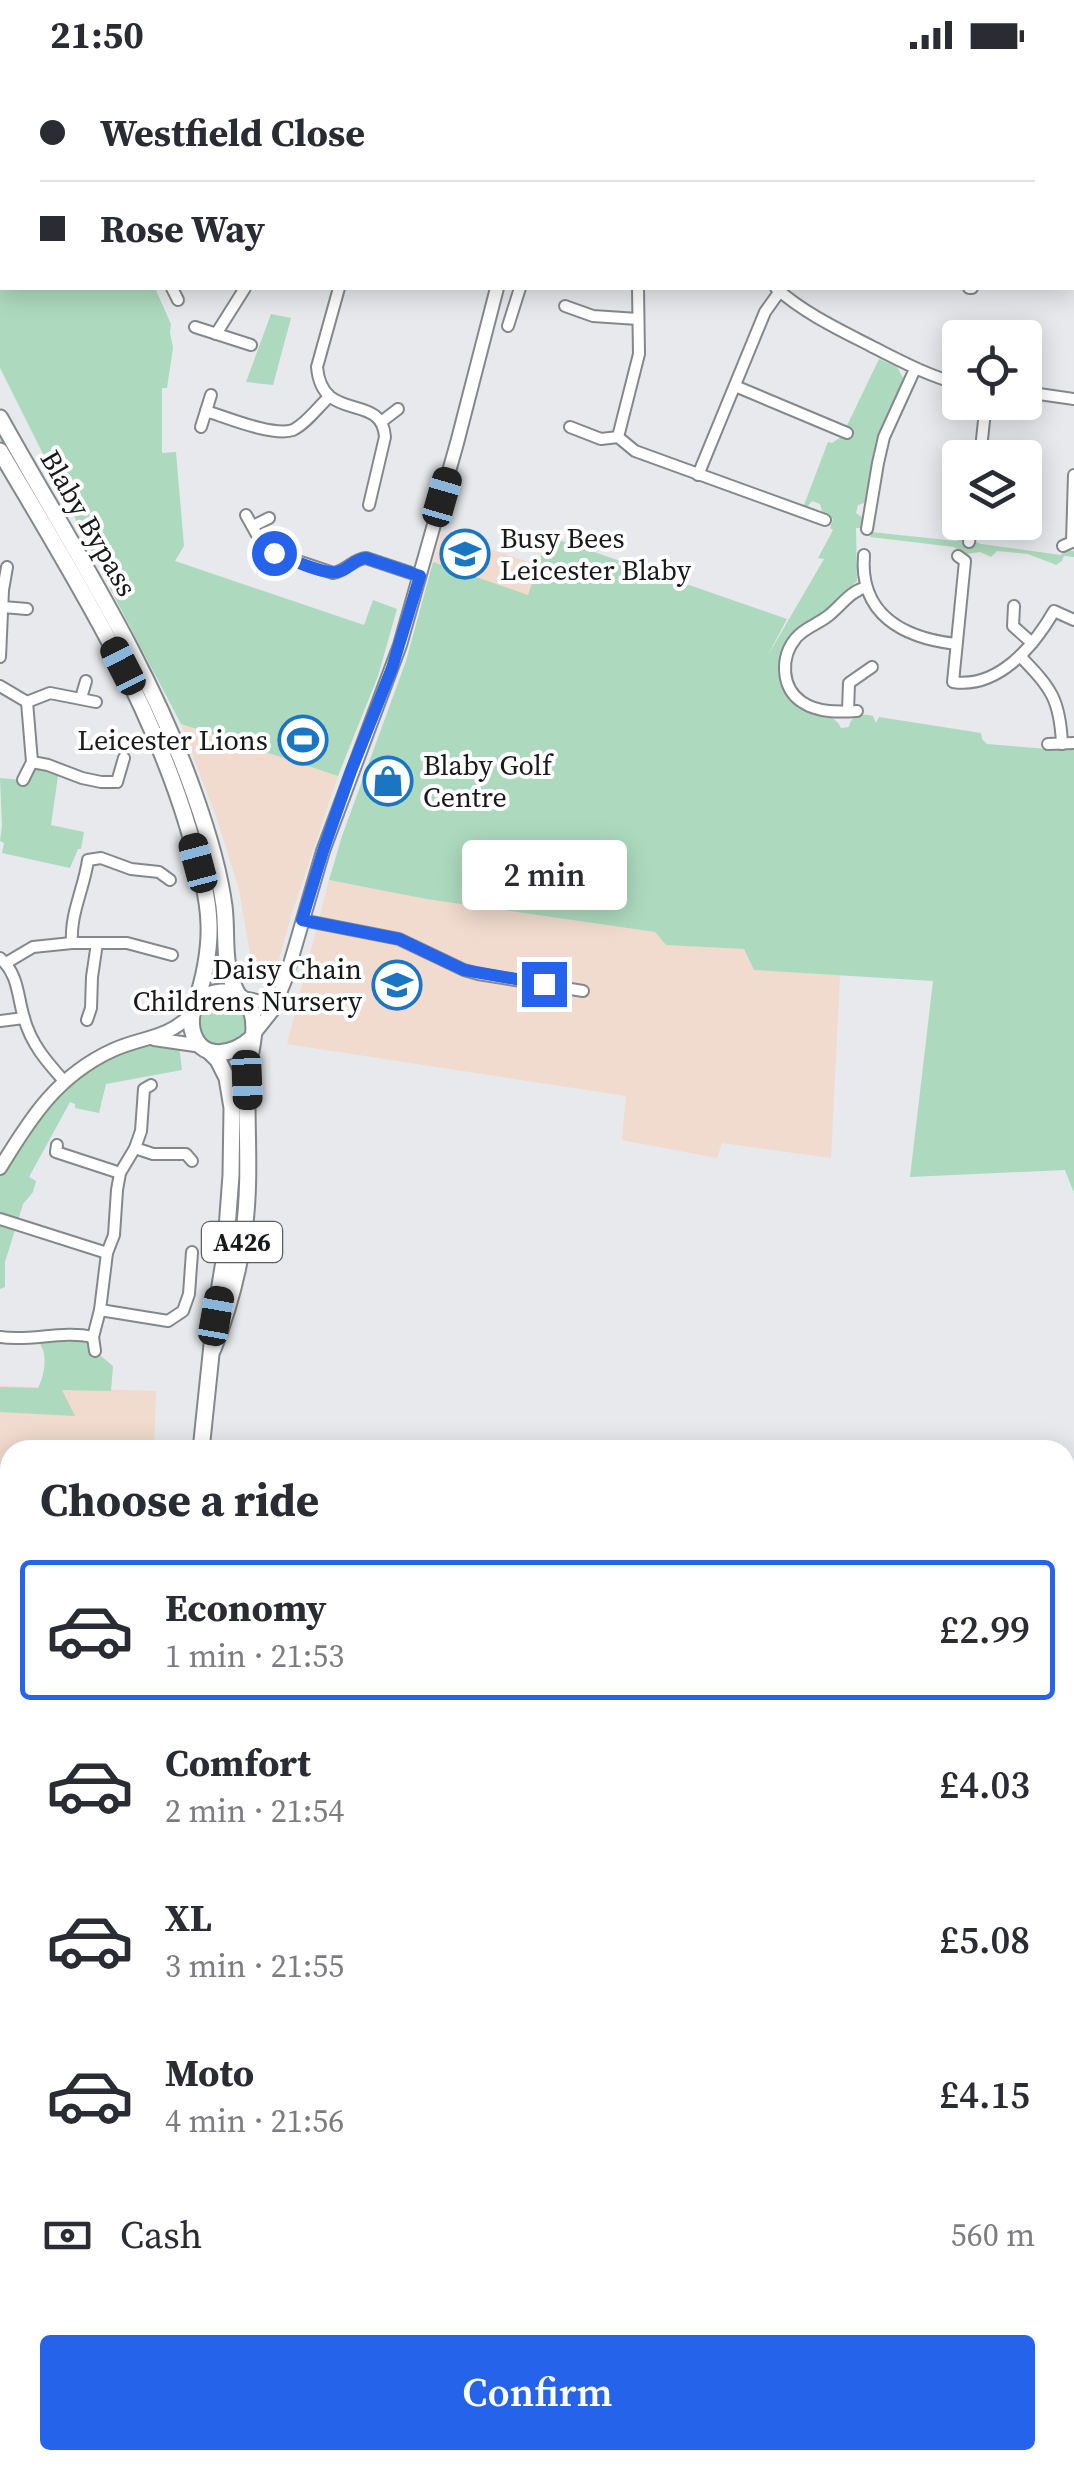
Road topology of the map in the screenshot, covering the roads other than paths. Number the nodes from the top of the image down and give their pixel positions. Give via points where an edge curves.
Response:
1 (173, 290) edge
2 (244, 290) edge
3 (338, 290) edge
4 (498, 290) edge
5 (519, 290) edge
6 (638, 290) edge
7 (777, 290) edge
8 (779, 290) edge
9 (581, 296) dead end
10 (178, 300) dead end
11 (638, 318) junction
12 (508, 326) dead end
13 (195, 327) dead end
14 (216, 334) junction
15 (251, 344) dead end
16 (916, 369) junction
17 (942, 378) edge
18 (735, 386) junction
19 (1042, 394) edge
20 (211, 395) dead end
21 (329, 397) junction
22 (1074, 399) edge
23 (398, 409) dead end
24 (206, 411) junction
25 (0, 418) edge
26 (381, 422) junction
27 (201, 426) dead end
28 (578, 427) dead end
29 (618, 436) junction
30 (830, 441) dead end
31 (0, 450) edge
32 (698, 474) junction
33 (1074, 474) edge
34 (369, 504) dead end
35 (246, 514) dead end
36 (269, 518) dead end
37 (825, 520) dead end
38 (253, 526) junction
39 (867, 529) dead end
40 (1070, 544) edge
41 (864, 555) dead end
42 (958, 556) dead end
43 (7, 567) dead end
44 (420, 576) junction
45 (866, 587) junction
46 (1014, 606) dead end
47 (2, 607) junction
48 (26, 609) dead end
49 (1074, 620) edge
50 (1032, 643) junction
51 (956, 644) junction
52 (1020, 656) junction
53 (0, 657) edge
54 (872, 668) dead end
55 (86, 681) dead end
56 (0, 686) edge
57 (81, 698) junction
58 (26, 702) junction
59 (96, 702) dead end
60 (850, 711) junction
61 (845, 726) dead end
62 (1048, 744) dead end
63 (1068, 744) edge
64 (124, 758) dead end
65 (32, 762) junction
66 (23, 780) dead end
67 (117, 782) junction
68 (130, 786) dead end
69 (170, 880) dead end
70 (302, 920) junction
71 (72, 942) junction
72 (97, 943) junction
73 (172, 955) dead end
74 (3, 960) edge
75 (583, 991) dead end
76 (279, 994) junction
77 (240, 996) junction
78 (194, 1010) junction
79 (24, 1018) junction
80 (87, 1020) dead end
81 (0, 1021) edge
82 (253, 1036) junction
83 (151, 1039) junction
84 (205, 1049) junction
85 (64, 1081) junction
86 (144, 1087) dead end
87 (135, 1148) junction
88 (55, 1151) dead end
89 (192, 1161) dead end
90 (0, 1168) edge
91 (120, 1173) junction
92 (0, 1219) edge
93 (192, 1252) dead end
94 (107, 1253) junction
95 (100, 1310) junction
96 (0, 1337) edge
97 (93, 1337) junction
98 (213, 1349) junction
99 (95, 1350) dead end
100 (202, 1440) edge

1 - 10 street
2 - 14 street
3 - 21 street via 317,367
4 - 44 street
5 - 12 street
6 - 11 street
7 - 18 street
8 - 16 street via 819,319
9 - 11 street via 571,308
11 - 29 street via 638,354
13 - 14 street
14 - 15 street
16 - 17 street
16 - 39 street via 884,437 865,511
18 - 30 street via 842,430
18 - 32 street
19 - 22 street
20 - 24 street
21 - 24 street via 287,431
21 - 26 street
23 - 26 street
24 - 27 street
25 - 77 main road, Blaby Bypass via 114,615 171,732 212,856 224,907 227,972
26 - 34 street via 385,437
28 - 29 street via 601,439
29 - 32 street via 635,451
31 - 78 main road, Blaby Bypass via 118,656 175,787 209,922
32 - 37 street via 814,510
33 - 40 street
35 - 38 street
36 - 38 street
38 - 44 street via 265,549 326,572 366,558
41 - 45 street
42 - 51 street via 965,561
43 - 47 street
44 - 70 street
45 - 51 street via 892,625
45 - 60 street via 802,632 785,665 800,701
46 - 50 street via 1013,626
47 - 48 street
47 - 53 street
49 - 50 street via 1054,610
50 - 52 street
51 - 52 street via 953,682 987,679
52 - 63 street via 1056,700
54 - 60 street via 849,683
55 - 57 street
56 - 58 street
57 - 58 street via 50,693
57 - 59 street
58 - 65 street
60 - 61 street
62 - 63 street
64 - 67 street
65 - 66 street
65 - 67 street
67 - 68 street
69 - 71 street via 160,866 130,869 82,859 86,874 70,924
70 - 75 street via 399,939 478,974
70 - 76 street
71 - 72 street
71 - 74 street
72 - 73 street
72 - 80 street
74 - 79 street via 19,988
76 - 77 street via 262,1002
76 - 82 street
77 - 78 main road via 214,993
77 - 82 main road via 251,1011
78 - 83 street
78 - 84 main road via 194,1036
79 - 81 street
79 - 85 street via 44,1059
82 - 84 main road via 225,1054
82 - 98 main road, A426 via 244,1230
83 - 84 street
83 - 85 street via 116,1048
84 - 98 main road, A426 via 227,1078 232,1108
85 - 90 street
86 - 87 street
87 - 89 street via 186,1154
87 - 91 street
88 - 91 street
91 - 94 street
92 - 94 street
93 - 95 street via 183,1312 168,1321
94 - 95 street
95 - 97 street
96 - 97 street
97 - 99 street
98 - 100 main road, A426

